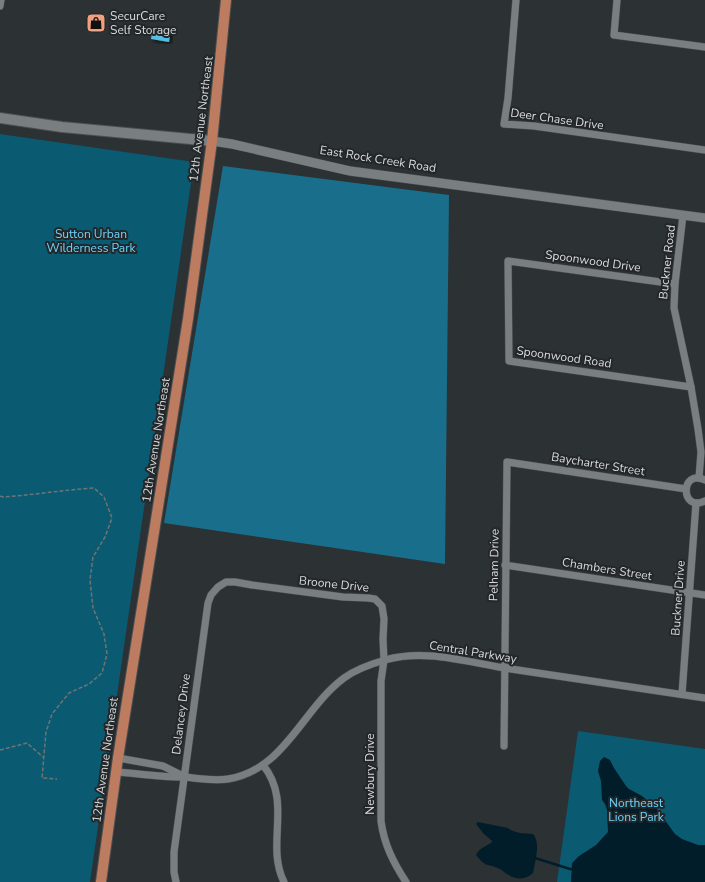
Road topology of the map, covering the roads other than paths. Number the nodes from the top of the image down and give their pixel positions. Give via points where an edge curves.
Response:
1 (1, 0) edge
2 (226, 0) edge
3 (516, 0) edge
4 (618, 0) edge
5 (0, 6) edge
6 (705, 47) edge
7 (0, 118) edge
8 (212, 141) junction
9 (705, 150) edge
10 (705, 213) edge
11 (683, 215) junction
12 (705, 218) edge
13 (508, 261) joint
14 (675, 284) junction
15 (691, 387) junction
16 (506, 462) joint
17 (702, 479) edge
18 (686, 489) junction
19 (705, 501) edge
20 (696, 503) junction
21 (505, 565) junction
22 (252, 585) joint
23 (689, 592) junction
24 (705, 595) edge
25 (384, 660) junction
26 (505, 668) junction
27 (682, 694) junction
28 (705, 698) edge
29 (504, 746) dead end
30 (118, 758) junction
31 (263, 765) junction
32 (116, 772) junction
33 (185, 777) junction
34 (101, 882) edge
35 (176, 882) edge
36 (284, 882) edge
37 (406, 882) edge

1 - 5 street
2 - 8 main road, 12th Avenue Northeast
3 - 9 street, Deer Chase Drive via 504,124
4 - 6 street via 614,35
7 - 8 main road, East Rock Creek Road via 62,127
8 - 11 street, East Rock Creek Road via 350,171
8 - 30 main road, 12th Avenue Northeast via 188,319
10 - 12 street
11 - 12 street, East Rock Creek Road
11 - 14 street, Buckner Road
13 - 14 street, Spoonwood Drive
13 - 15 street, Spoonwood Road via 509,361
14 - 15 street, Buckner Road via 674,308
15 - 17 street, Buckner Road via 701,452
16 - 18 street, Baycharter Street
16 - 21 street, Pelham Drive
17 - 18 street via 690,480
18 - 20 street via 688,497
19 - 20 street
20 - 23 street, Buckner Drive
21 - 23 street, Chambers Street
21 - 26 street, Pelham Drive
22 - 25 street, Broone Drive via 375,600 383,609
22 - 33 street, Delancey Drive via 226,582 209,598
23 - 24 street, Chambers Street
23 - 27 street, Buckner Drive
25 - 26 street, Central Parkway via 424,654
25 - 31 street, Central Parkway via 343,679 281,750
25 - 37 street, Newbury Drive via 381,681 381,820 386,847
26 - 27 street, Central Parkway
26 - 29 street, Pelham Drive
27 - 28 street, Central Parkway
30 - 32 main road, 12th Avenue Northeast
30 - 33 street, Central Parkway via 163,766
31 - 33 street, Central Parkway via 246,774 228,779 205,780
31 - 36 street via 272,778 277,795 278,858
32 - 33 street, Central Parkway
32 - 34 main road, 12th Avenue Northeast
33 - 35 street, Delancey Drive via 174,852

